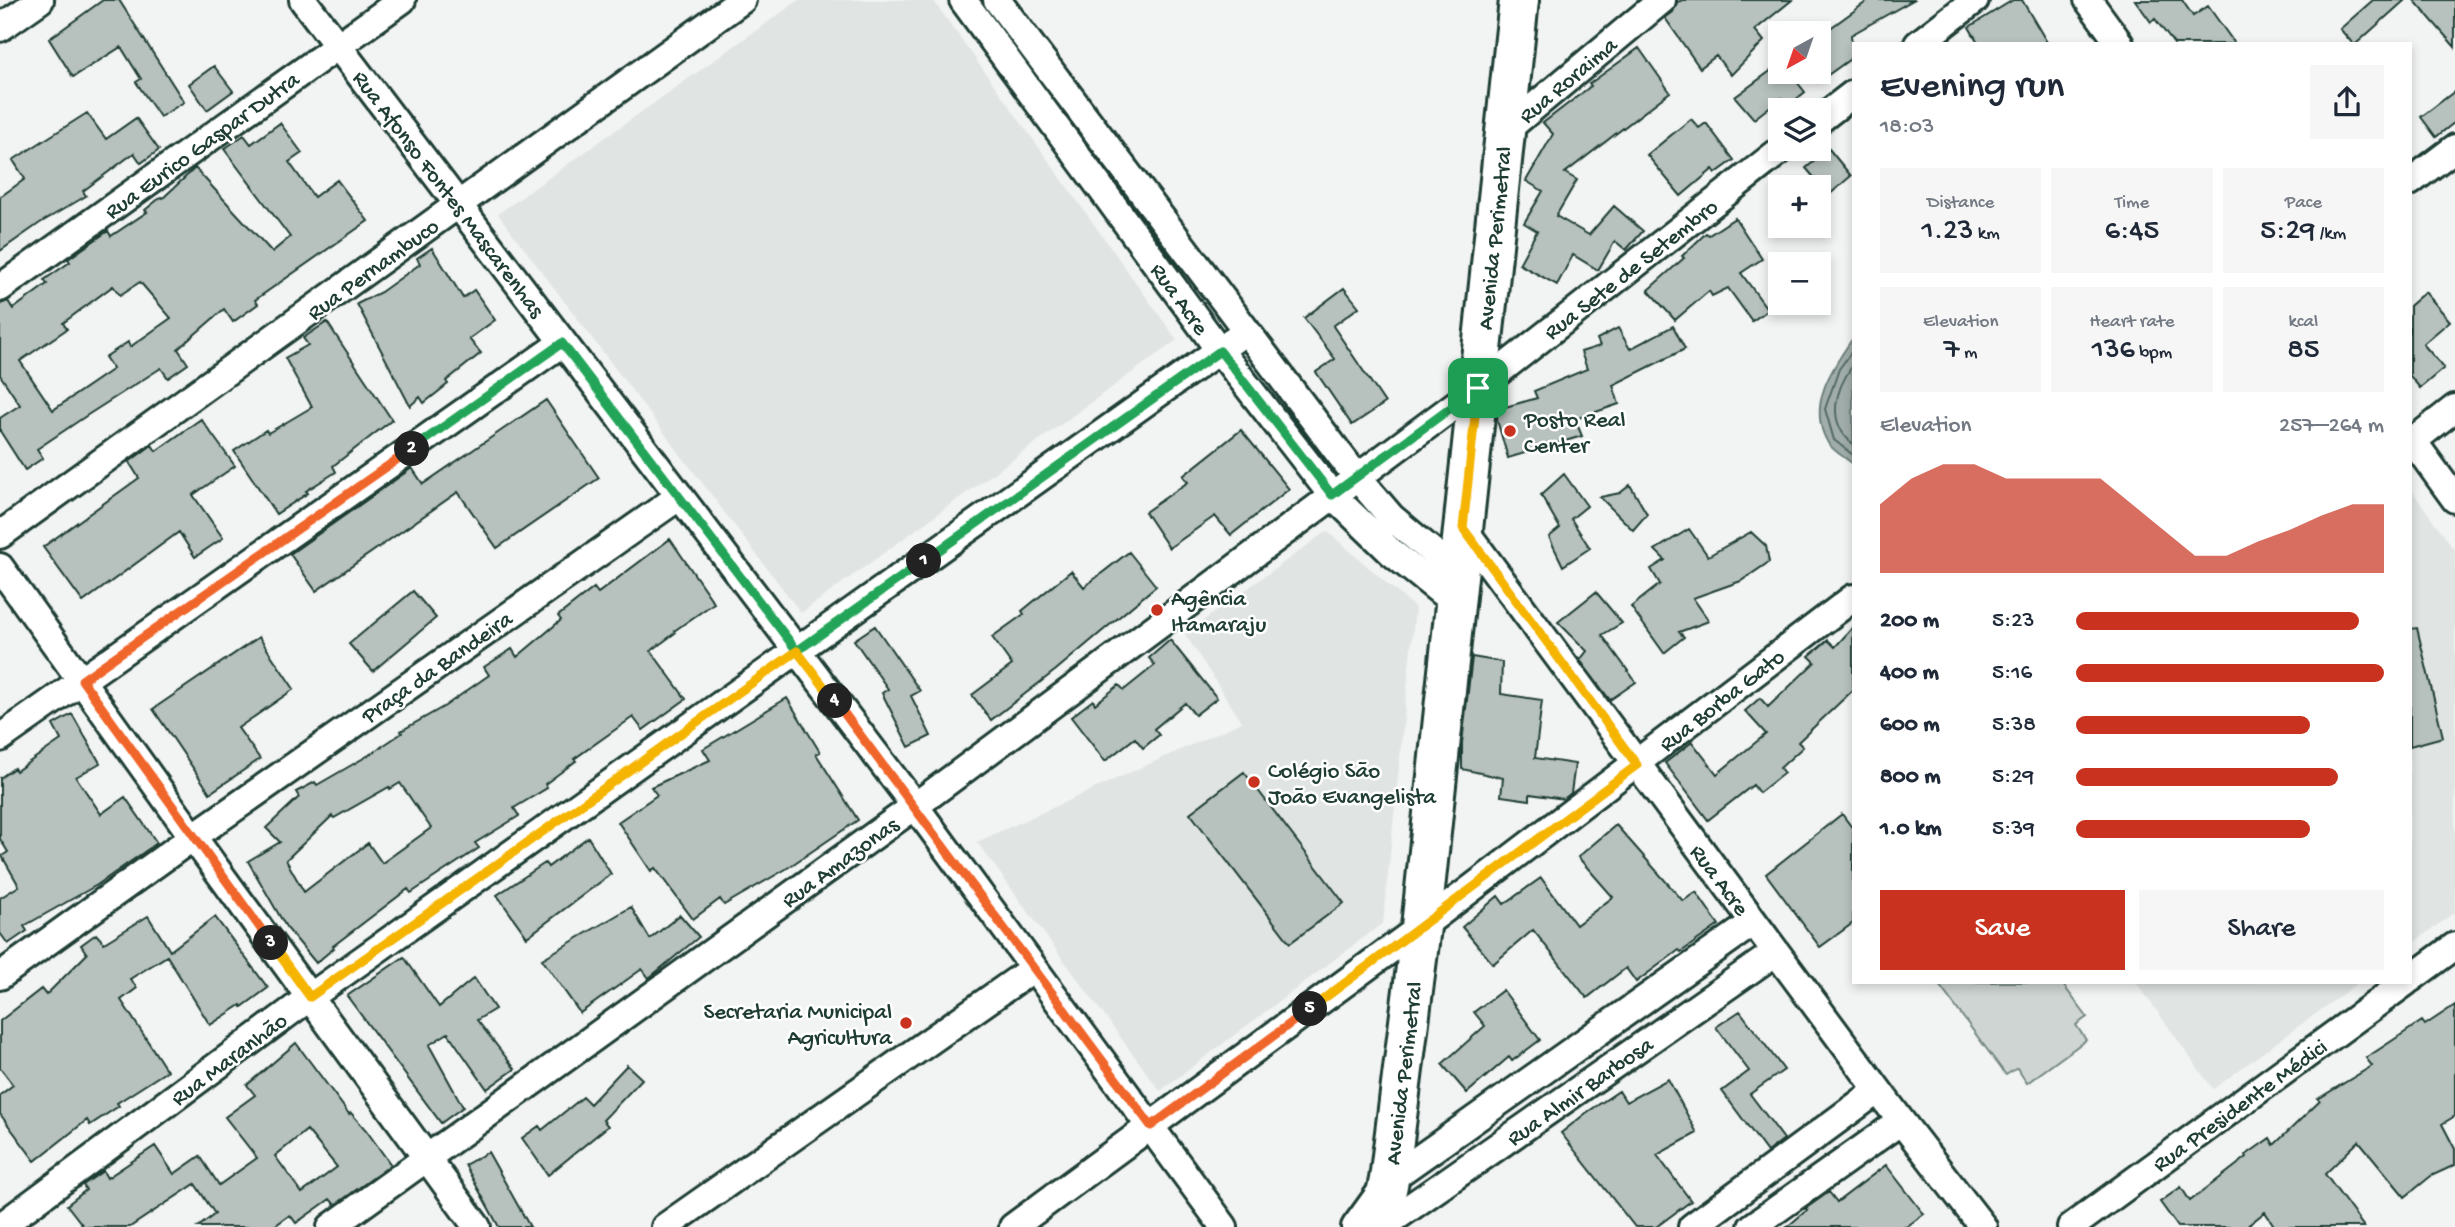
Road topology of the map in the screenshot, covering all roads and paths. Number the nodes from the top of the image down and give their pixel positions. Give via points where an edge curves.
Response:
1 (40, 0) edge
2 (303, 0) edge
3 (402, 0) edge
4 (742, 0) edge
5 (963, 0) edge
6 (997, 0) edge
7 (1519, 0) edge
8 (1662, 0) edge
9 (1975, 0) edge
10 (2088, 0) edge
11 (0, 28) edge
12 (1921, 42) edge
13 (2119, 42) edge
14 (339, 46) junction
15 (1852, 95) edge
16 (1831, 111) edge
17 (1505, 131) junction
18 (2455, 148) edge
19 (1768, 160) edge
20 (2412, 180) edge
21 (459, 206) junction
22 (0, 288) edge
23 (1246, 331) junction
24 (562, 343) junction
25 (1220, 351) junction
26 (1478, 388) junction
27 (2455, 408) edge
28 (2412, 438) edge
29 (2412, 440) edge
30 (1356, 477) junction
31 (1332, 495) junction
32 (680, 496) junction
33 (2455, 499) edge
34 (1463, 528) junction
35 (0, 535) edge
36 (0, 567) edge
37 (1457, 588) junction
38 (1852, 599) edge
39 (797, 651) junction
40 (82, 680) junction
41 (0, 738) edge
42 (1637, 765) junction
43 (915, 806) junction
44 (193, 837) junction
45 (1754, 922) junction
46 (1421, 928) junction
47 (2455, 946) edge
48 (1776, 952) junction
49 (1034, 968) junction
50 (0, 976) edge
51 (2412, 977) edge
52 (2403, 984) edge
53 (310, 997) junction
54 (1878, 1090) junction
55 (1900, 1121) junction
56 (1151, 1126) junction
57 (427, 1156) junction
58 (1389, 1180) junction
59 (0, 1227) edge
60 (331, 1227) edge
61 (477, 1227) edge
62 (665, 1227) edge
63 (1013, 1227) edge
64 (1224, 1227) edge
65 (1354, 1227) edge
66 (1381, 1227) edge
67 (1692, 1227) edge
68 (1752, 1227) edge
69 (1983, 1227) edge
70 (2071, 1227) edge

1 - 11 street
2 - 14 street, Rua Afonso Fontes Mascarenhas
3 - 14 street, Rua Eurico Gaspar Dutra
4 - 21 street, Rua Pernambuco
5 - 25 street, Rua Acre
6 - 23 street, Rua Acre
7 - 17 main road, Avenida Perimetral
8 - 17 street, Rua Roraima
9 - 12 street
10 - 13 street
14 - 21 street, Rua Afonso Fontes Mascarenhas
14 - 22 street, Rua Eurico Gaspar Dutra
15 - 16 street
17 - 26 main road, Avenida Perimetral
18 - 20 street
19 - 26 street, Rua Sete de Setembro
21 - 24 street, Rua Afonso Fontes Mascarenhas
21 - 35 street, Rua Pernambuco
23 - 25 street, Rua Maranhão
23 - 30 street, Rua Acre
24 - 32 street, Rua Afonso Fontes Mascarenhas
24 - 40 street
25 - 31 street, Rua Acre
25 - 39 street, Rua Maranhão
26 - 30 street, Rua Amazonas
26 - 34 main road, Avenida Perimetral
27 - 28 street
29 - 33 street
30 - 31 street, Rua Amazonas
30 - 37 street, Rua Acre
31 - 37 street, Rua Acre via 1391,552
31 - 43 street, Rua Amazonas
32 - 39 street, Rua Afonso Fontes Mascarenhas
32 - 44 street, Praça da Bandeira
34 - 37 main road, Avenida Perimetral
34 - 42 street, Rua Acre
36 - 40 street
37 - 46 main road, Avenida Perimetral
38 - 42 street, Rua Borba Gato
39 - 43 street, Rua Afonso Fontes Mascarenhas
39 - 53 street, Rua Maranhão
40 - 41 street
40 - 44 street
42 - 45 street, Rua Acre
42 - 46 street, Rua Borba Gato
43 - 49 street, Rua Afonso Fontes Mascarenhas
43 - 57 street, Rua Amazonas
44 - 50 street, Praça da Bandeira
44 - 53 street
45 - 48 street, Rua Acre
45 - 58 street, Rua Almir Barbosa
46 - 56 street, Rua Borba Gato
46 - 58 main road, Avenida Perimetral
47 - 51 street, Rua Presidente Médici
48 - 54 street, Rua Acre
48 - 66 street, Rua Almir Barbosa
49 - 56 street, Rua Afonso Fontes Mascarenhas
49 - 62 street
52 - 70 street, Rua Presidente Médici
53 - 57 street
53 - 59 street, Rua Maranhão
54 - 55 street, Rua Acre
54 - 67 street
55 - 68 street
55 - 69 street, Rua Acre
56 - 63 street, Rua Borba Gato
56 - 64 street, Rua Afonso Fontes Mascarenhas
57 - 60 street, Rua Amazonas
57 - 61 street
58 - 65 street, Rua Almir Barbosa
58 - 66 main road, Avenida Perimetral

